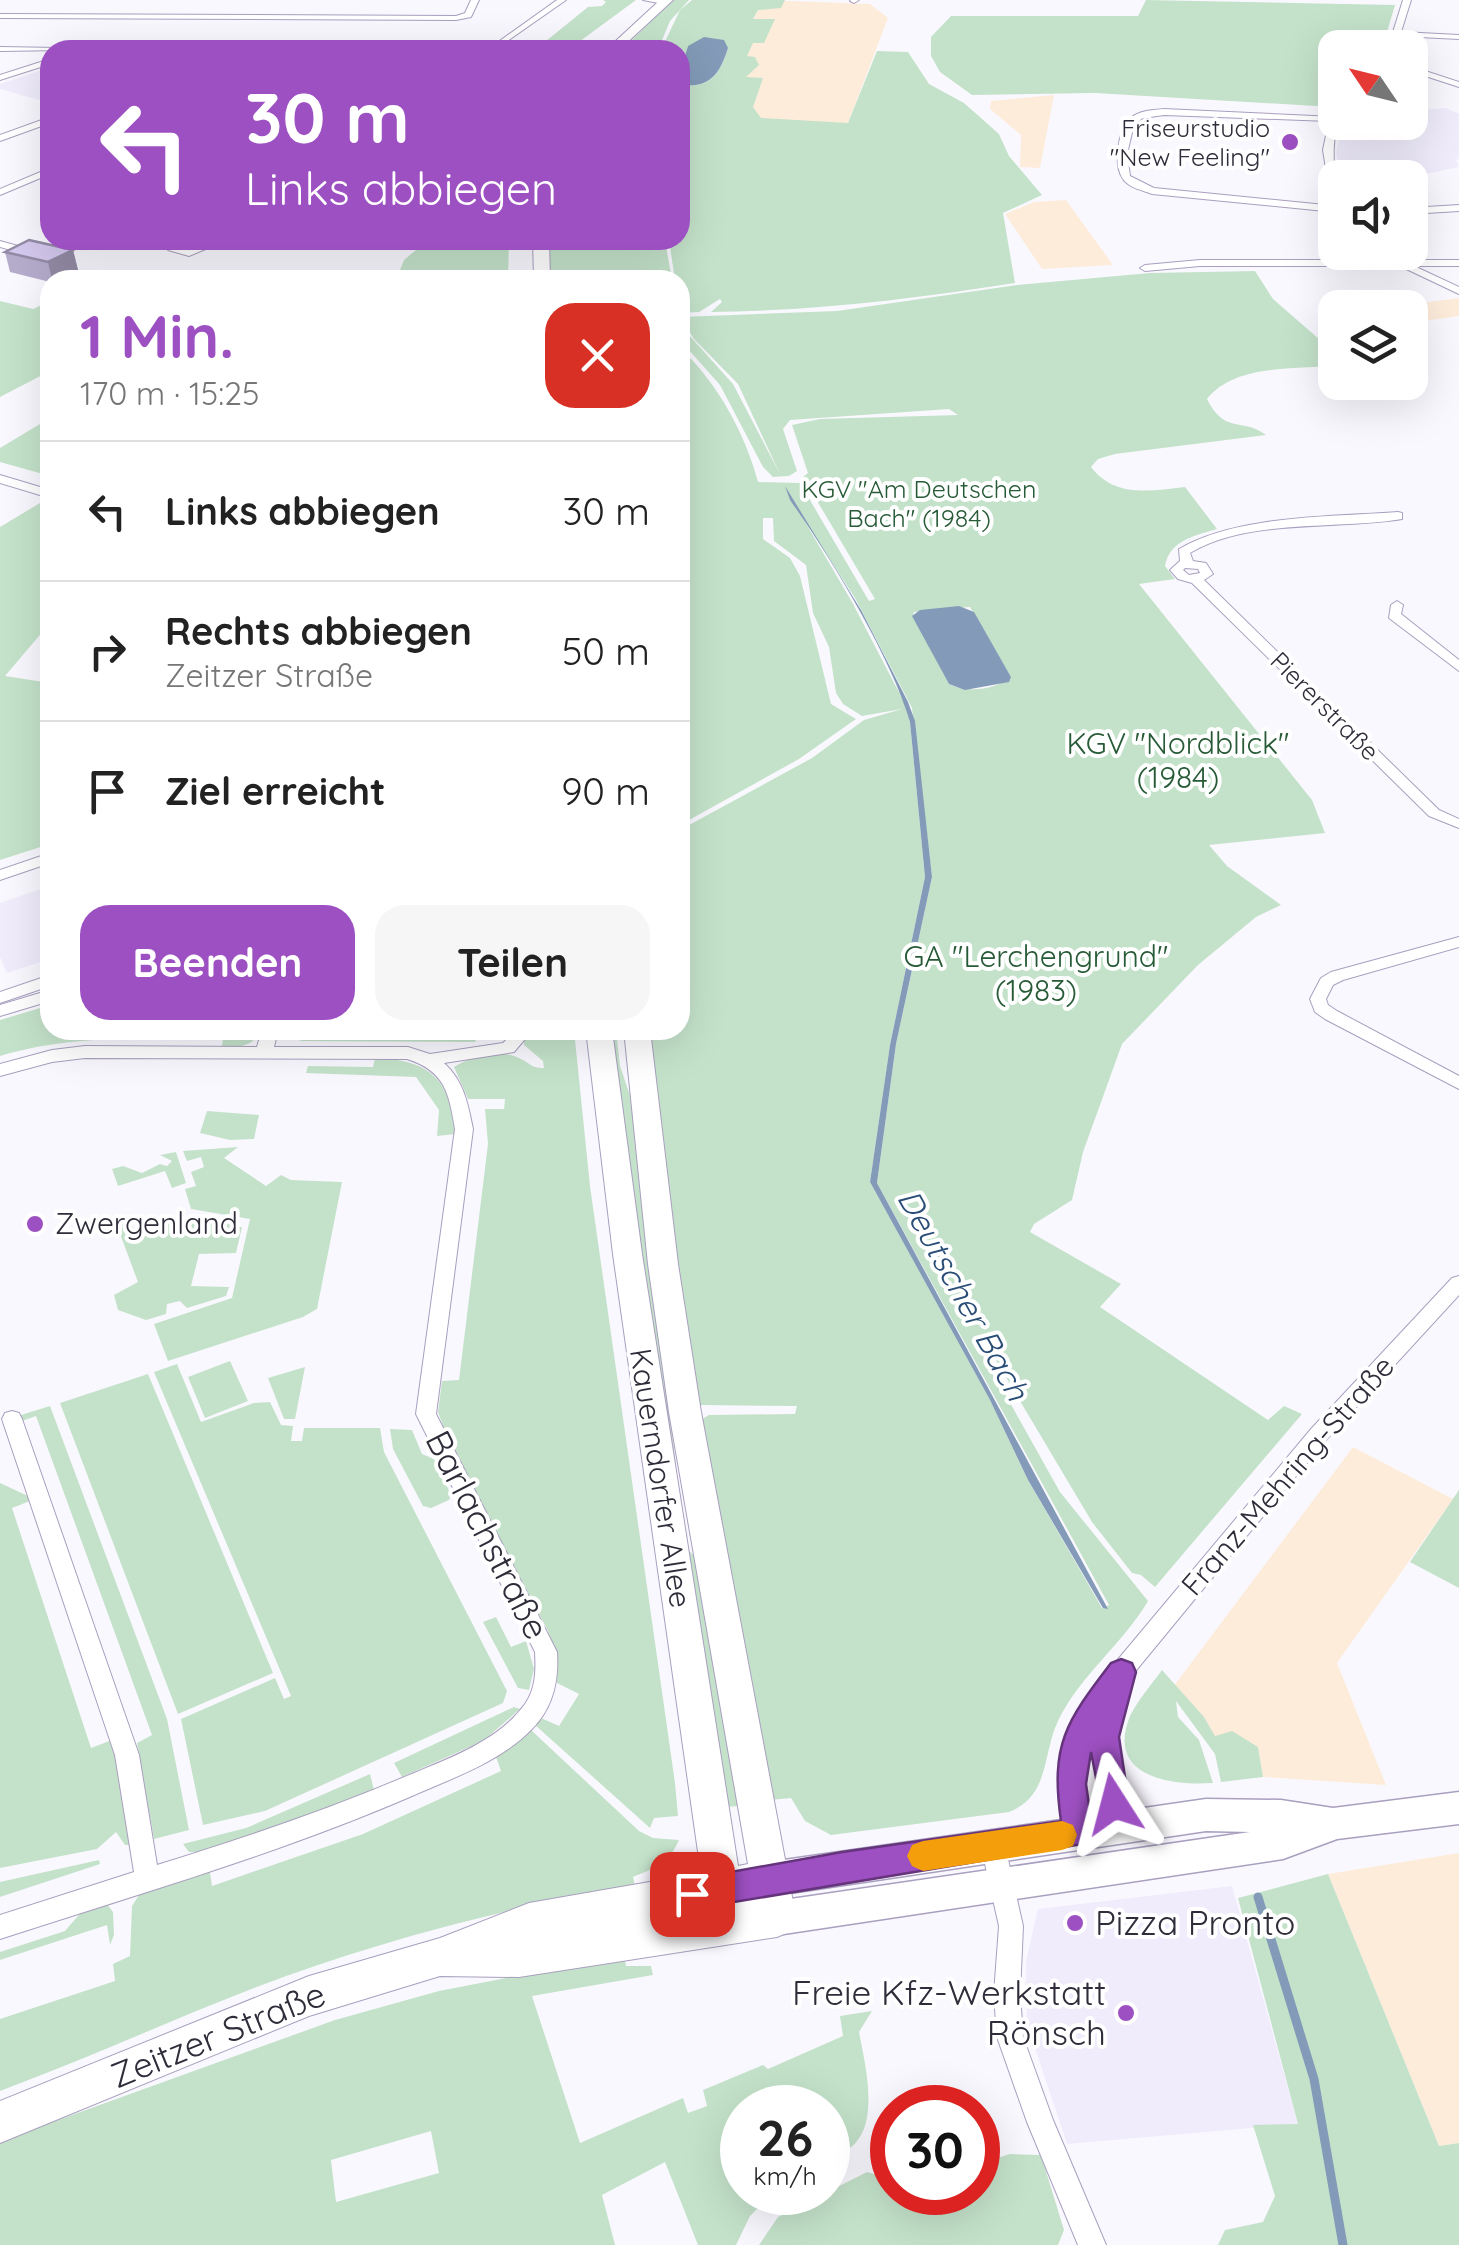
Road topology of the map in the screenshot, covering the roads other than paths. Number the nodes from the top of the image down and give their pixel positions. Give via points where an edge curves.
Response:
1 (475, 0) edge
2 (562, 0) edge
3 (1407, 0) edge
4 (647, 1) edge
5 (666, 1) edge
6 (0, 16) edge
7 (462, 17) junction
8 (1399, 30) edge
9 (1428, 35) edge
10 (1459, 36) edge
11 (453, 40) edge
12 (511, 40) edge
13 (625, 40) edge
14 (0, 49) edge
15 (40, 50) edge
16 (40, 64) edge
17 (1428, 74) edge
18 (0, 78) edge
19 (1459, 85) edge
20 (40, 124) edge
21 (0, 138) edge
22 (1329, 160) edge
23 (40, 175) edge
24 (0, 192) edge
25 (1318, 207) edge
26 (1459, 208) edge
27 (1428, 210) edge
28 (0, 244) edge
29 (53, 259) edge
30 (1428, 262) edge
31 (1459, 262) edge
32 (1318, 263) edge
33 (1145, 268) dead end
34 (1415, 270) edge
35 (1459, 291) edge
36 (0, 479) edge
37 (40, 491) edge
38 (1398, 516) dead end
39 (1396, 605) dead end
40 (1459, 667) edge
41 (1459, 824) edge
42 (40, 861) edge
43 (0, 875) edge
44 (1459, 942) edge
45 (40, 984) edge
46 (0, 998) edge
47 (40, 998) edge
48 (0, 1011) edge
49 (268, 1040) edge
50 (514, 1040) edge
51 (600, 1040) edge
52 (638, 1040) edge
53 (265, 1050) junction
54 (430, 1060) junction
55 (0, 1070) edge
56 (1459, 1083) edge
57 (1459, 1284) edge
58 (12, 1420) dead end
59 (1121, 1672) junction
60 (1459, 1808) edge
61 (1337, 1824) junction
62 (1118, 1828) junction
63 (1078, 1833) junction
64 (993, 1846) junction
65 (1126, 1868) junction
66 (1089, 1874) junction
67 (147, 1878) junction
68 (770, 1878) junction
69 (1002, 1886) junction
70 (724, 1907) junction
71 (777, 1918) junction
72 (0, 1927) edge
73 (0, 2122) edge
74 (1092, 2245) edge

1 - 7 street
2 - 12 street
3 - 8 street
4 - 5 street
5 - 13 main road
6 - 7 street
7 - 11 street via 467,20
9 - 10 street
14 - 15 street
16 - 18 street
17 - 19 street
20 - 21 street
22 - 25 street via 1334,119 1164,112 1139,117 1127,132 1124,173 1146,188
23 - 24 street
26 - 27 street
28 - 29 street
30 - 31 street
32 - 33 street
34 - 35 street
36 - 37 street
38 - 41 street, Piererstraße via 1222,534 1189,546 1183,552 1187,563 1176,572 1196,579 1434,813
39 - 40 street via 1394,615
42 - 43 street
44 - 56 street via 1337,976 1318,998 1331,1015
45 - 46 street
47 - 48 street
49 - 53 street
50 - 54 street via 508,1048
51 - 70 main road, Kauerndorfer Allee
52 - 68 main road, Kauerndorfer Allee via 678,1364
53 - 54 street via 377,1051
53 - 55 street via 71,1053
54 - 67 street, Barlachstraße via 449,1077 464,1129 426,1414 546,1652 545,1690 510,1736 434,1775 262,1845
57 - 59 street, Franz-Mehring-Straße via 1318,1436
58 - 67 street via 128,1755
59 - 62 street, Franz-Mehring-Straße via 1104,1737
59 - 63 street, Franz-Mehring-Straße via 1080,1727 1071,1784
60 - 61 main road, Zeitzer Straße
61 - 62 main road, Zeitzer Straße via 1242,1814
61 - 65 main road, Zeitzer Straße via 1282,1844
62 - 63 main road, Zeitzer Straße
62 - 65 main road, Franz-Mehring-Straße
63 - 64 main road, Zeitzer Straße
63 - 66 main road, Franz-Mehring-Straße
64 - 68 main road, Zeitzer Straße
64 - 69 street
65 - 66 main road, Zeitzer Straße
66 - 69 main road, Zeitzer Straße
67 - 72 street, Barlachstraße
68 - 70 main road, Zeitzer Straße
68 - 71 main road, Kauerndorfer Allee
69 - 71 main road, Zeitzer Straße
69 - 74 street via 1011,1926 1010,2037
70 - 71 main road, Zeitzer Straße
70 - 73 main road, Zeitzer Straße via 519,1958 440,1958 309,1996

